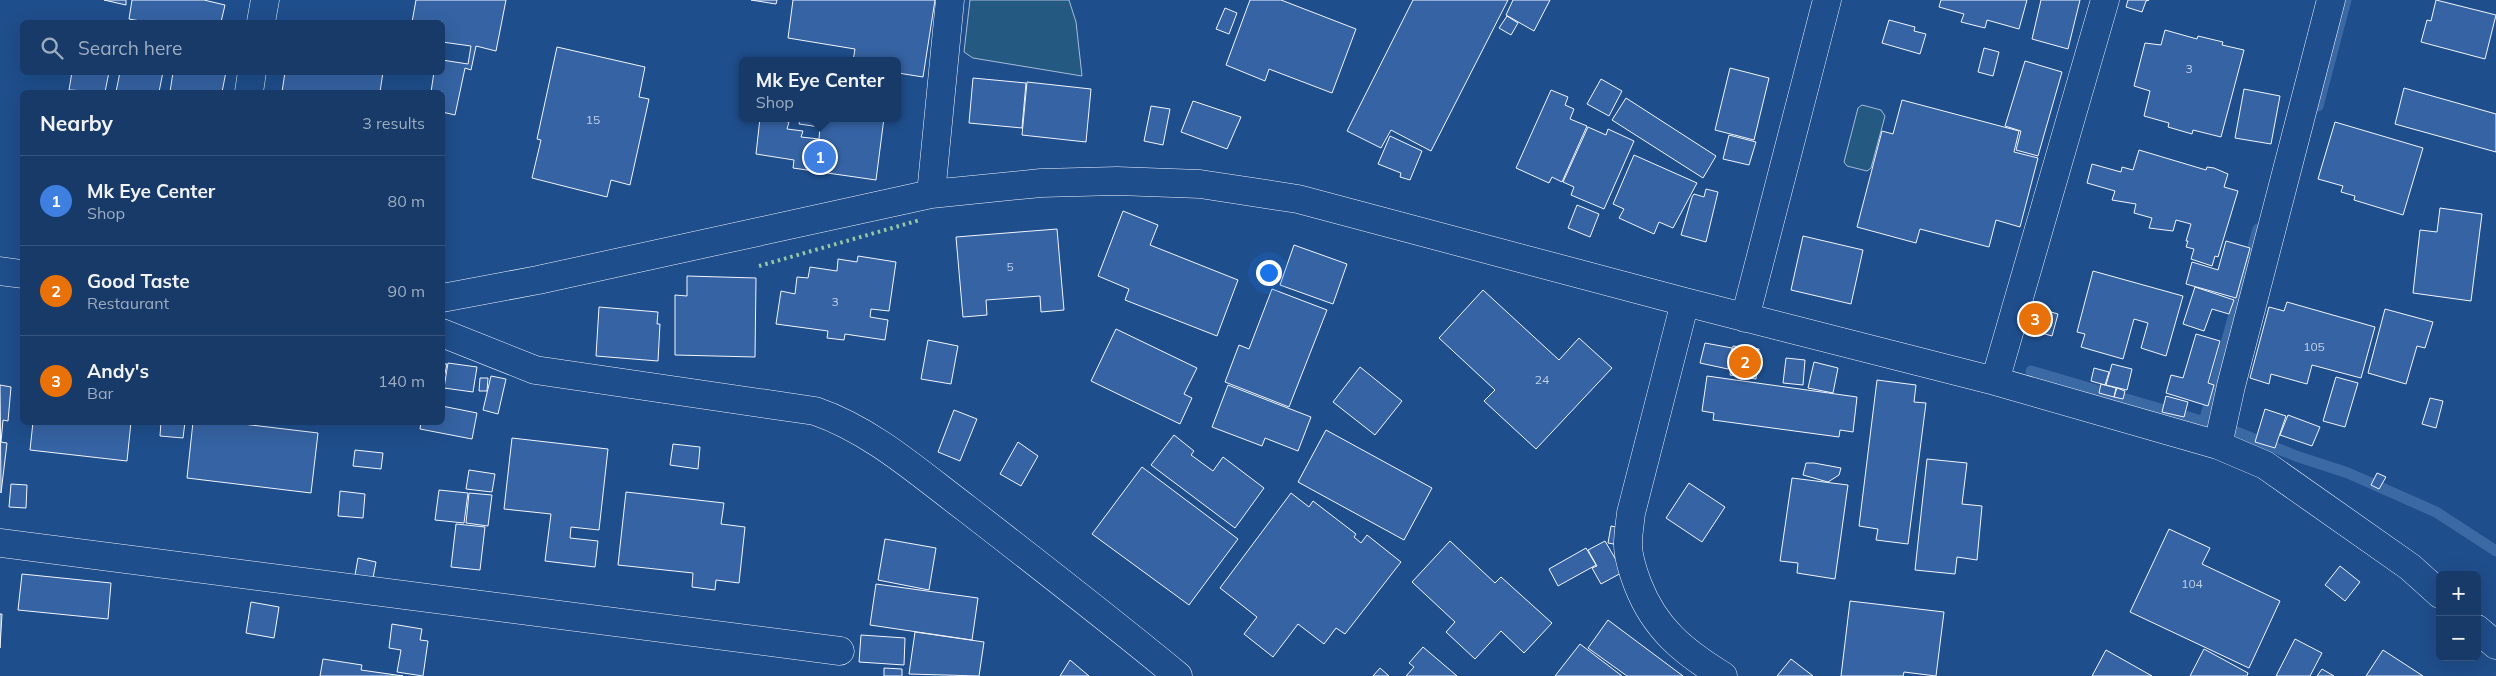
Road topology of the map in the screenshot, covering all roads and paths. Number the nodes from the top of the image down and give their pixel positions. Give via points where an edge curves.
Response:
1 (264, 0) edge
2 (950, 0) edge
3 (1827, 0) edge
4 (2105, 0) edge
5 (2331, 0) edge
6 (261, 20) edge
7 (252, 75) edge
8 (249, 90) edge
9 (931, 194) junction
10 (0, 271) edge
11 (20, 274) edge
12 (445, 297) edge
13 (1685, 302) junction
14 (1745, 318) junction
15 (445, 334) edge
16 (1995, 381) junction
17 (2218, 445) junction
18 (0, 543) edge
19 (2436, 590) edge
20 (840, 651) dead end
21 (1178, 676) edge
22 (1723, 676) edge

1 - 6 street
2 - 9 street
3 - 14 street
4 - 16 street
5 - 17 street
7 - 8 street
9 - 12 street
9 - 13 street via 1041,183 1200,184 1298,199
10 - 11 street
13 - 14 street
13 - 22 street via 1631,513 1628,544 1632,569 1645,603 1663,630 1699,662
14 - 16 street
15 - 21 street via 535,370 815,410 840,419 881,443 1088,602
16 - 17 street
17 - 19 street via 2265,465 2410,567
18 - 20 street

